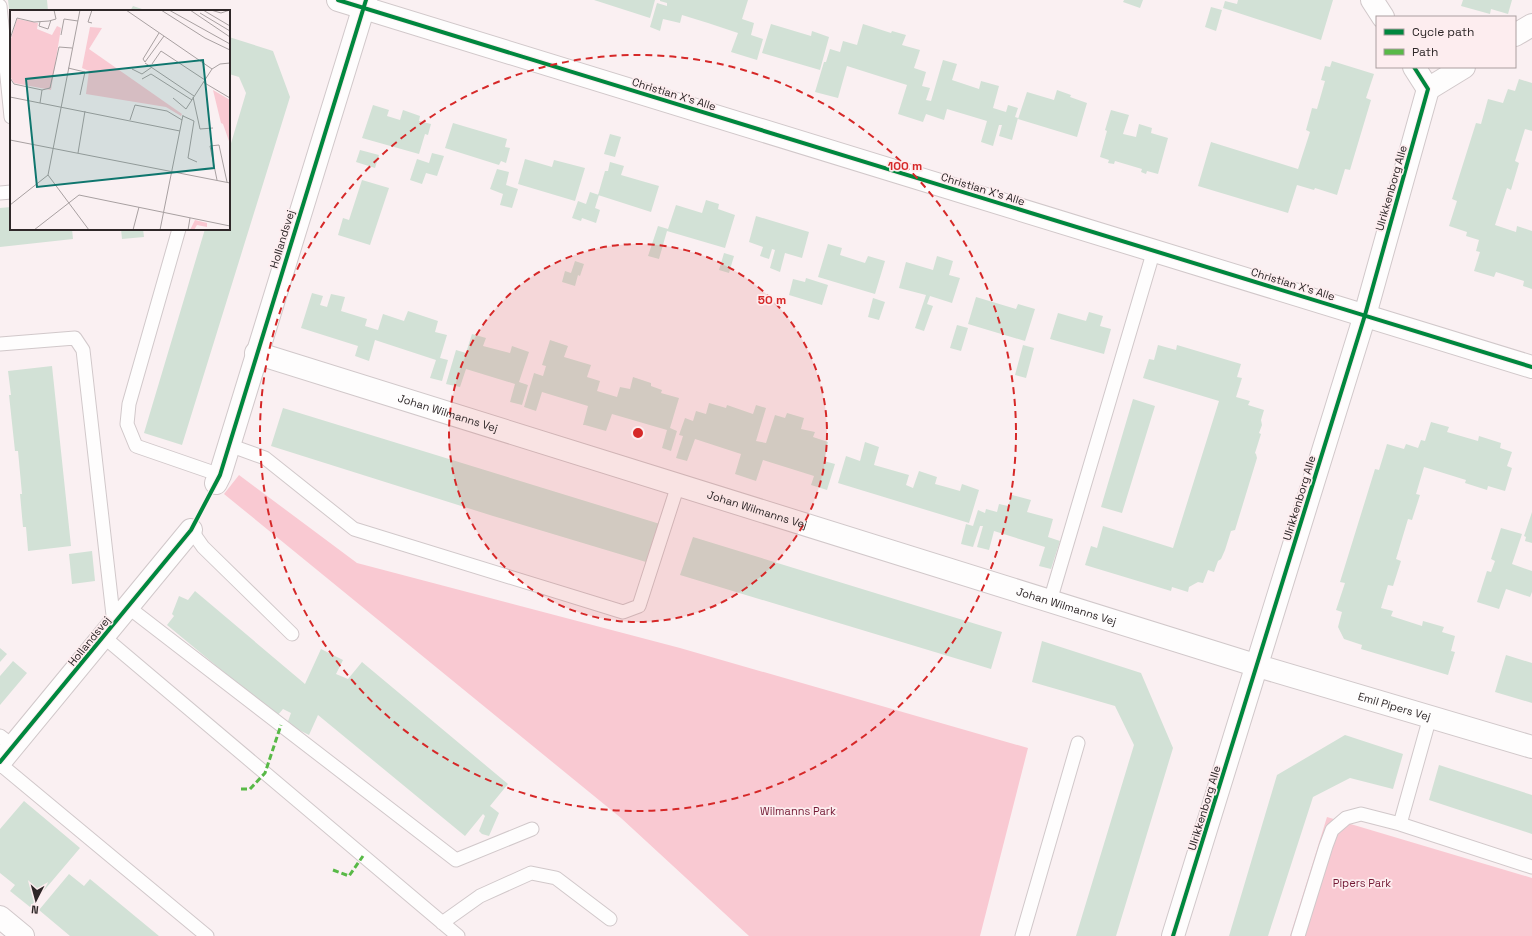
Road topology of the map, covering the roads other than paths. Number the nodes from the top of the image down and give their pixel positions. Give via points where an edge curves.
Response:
1 (338, 0) edge
2 (1372, 0) edge
3 (365, 4) edge
4 (0, 6) edge
5 (1382, 16) edge
6 (1532, 24) edge
7 (1516, 34) edge
8 (1415, 68) edge
9 (1462, 68) edge
10 (1428, 89) junction
11 (10, 107) edge
12 (10, 192) edge
13 (0, 193) edge
14 (179, 230) edge
15 (1154, 250) junction
16 (1365, 315) junction
17 (0, 344) edge
18 (256, 353) junction
19 (1532, 367) edge
20 (229, 445) junction
21 (218, 479) joint
22 (678, 485) junction
23 (191, 530) joint
24 (1050, 601) junction
25 (128, 607) junction
26 (109, 630) junction
27 (292, 634) dead end
28 (1258, 666) junction
29 (1430, 717) junction
30 (1078, 743) dead end
31 (1532, 747) edge
32 (3, 752) edge
33 (1400, 824) junction
34 (532, 829) dead end
35 (1532, 867) edge
36 (0, 917) edge
37 (610, 918) dead end
38 (442, 923) junction
39 (22, 936) edge
40 (207, 936) edge
41 (458, 936) edge
42 (1022, 936) edge
43 (1173, 936) edge
44 (1298, 936) edge

1 - 3 street, Christian X's Alle
2 - 5 street
3 - 15 street, Christian X's Alle
3 - 18 street, Hollandsvej
4 - 11 lane
6 - 7 street
8 - 10 street
9 - 10 street
10 - 16 street, Ulrikkenborg Alle
12 - 13 lane
14 - 21 lane via 128,404 127,424 136,446
15 - 16 street, Christian X's Alle
15 - 24 lane
16 - 19 street, Christian X's Alle
16 - 28 street, Ulrikkenborg Alle
17 - 26 lane via 75,338 83,350
18 - 20 street, Hollandsvej
18 - 22 street, Johan Wilmanns Vej
20 - 21 street, Hollandsvej
20 - 22 lane via 265,458 354,529 623,612 639,606
22 - 24 street, Johan Wilmanns Vej
23 - 25 street, Hollandsvej
23 - 27 lane via 203,547
24 - 28 street, Johan Wilmanns Vej
25 - 26 street, Hollandsvej
25 - 34 lane via 456,860
26 - 32 street, Hollandsvej
26 - 38 lane
28 - 29 street, Emil Pipers Vej
28 - 43 street, Ulrikkenborg Alle
29 - 31 street, Emil Pipers Vej
29 - 33 lane
30 - 42 lane
32 - 40 lane
33 - 35 lane
33 - 44 lane via 1361,814 1346,818 1332,830
36 - 39 street
37 - 38 lane via 556,878 531,873 480,896
38 - 41 lane

